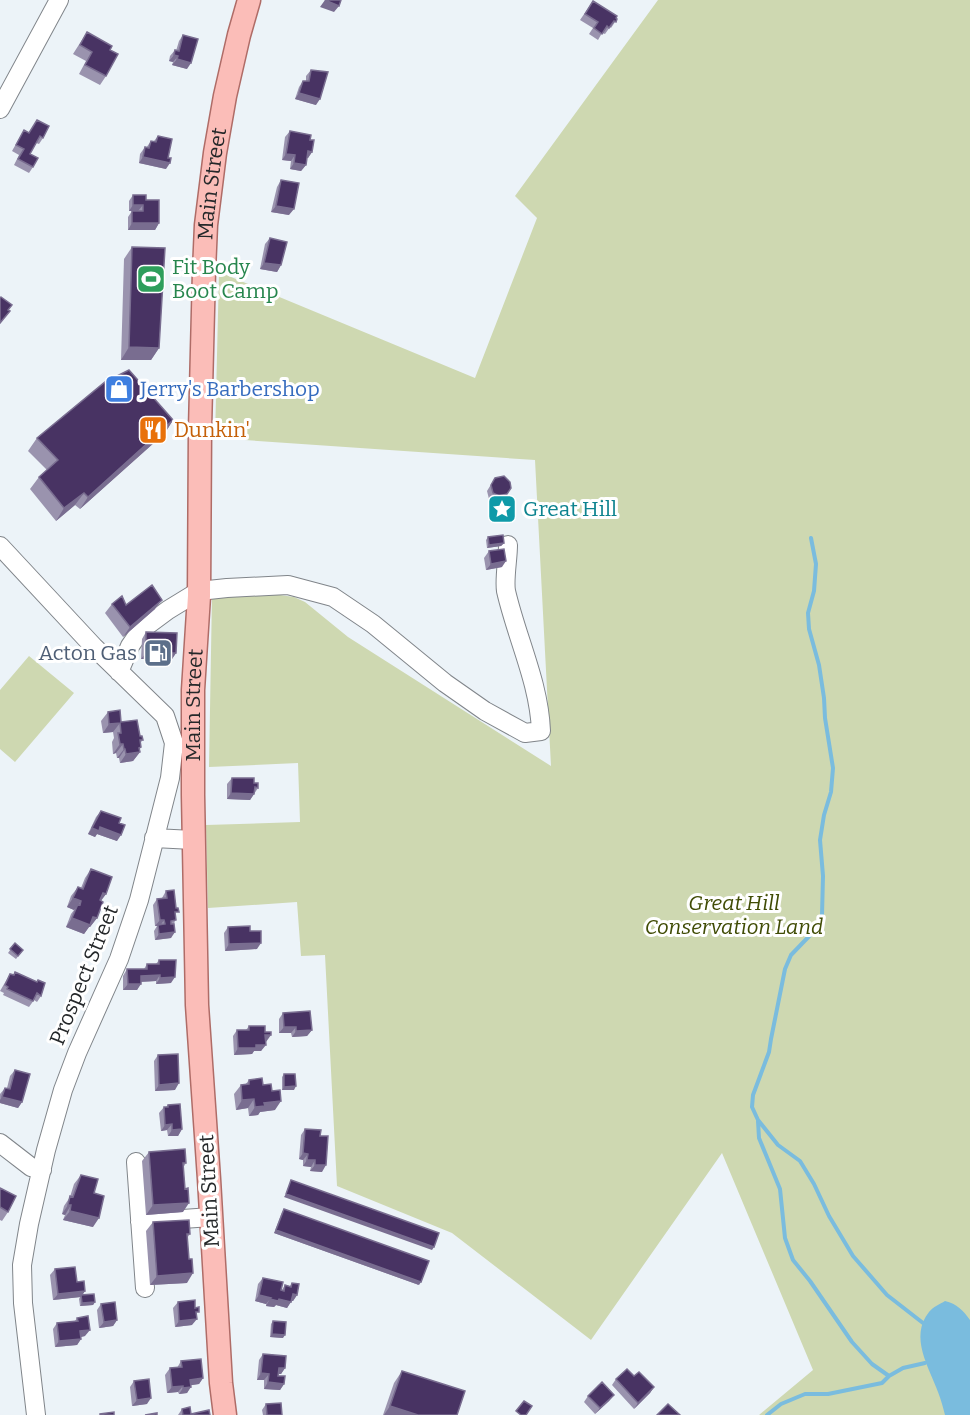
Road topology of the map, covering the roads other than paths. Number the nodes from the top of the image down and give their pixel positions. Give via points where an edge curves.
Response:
1 (59, 0) edge
2 (249, 0) edge
3 (0, 109) edge
4 (508, 545) dead end
5 (0, 546) edge
6 (199, 591) junction
7 (119, 672) junction
8 (193, 720) junction
9 (167, 722) junction
10 (154, 838) junction
11 (193, 840) junction
12 (0, 1143) edge
13 (136, 1162) dead end
14 (42, 1170) junction
15 (211, 1217) junction
16 (140, 1222) junction
17 (145, 1288) dead end
18 (36, 1415) edge
19 (225, 1415) edge

1 - 3 street
2 - 6 main road, Main Street via 225,96 206,225
4 - 6 street via 506,589 534,683 541,731 525,733 485,711 333,597 288,585
5 - 7 street, Prospect Street
6 - 7 street via 141,630
6 - 8 main road, Main Street
7 - 9 street, Prospect Street
8 - 9 street
8 - 11 main road, Main Street
9 - 10 street, Prospect Street via 174,743 170,778
10 - 11 street
10 - 14 street, Prospect Street via 119,959 63,1090
11 - 15 main road, Main Street via 197,1005
12 - 14 street via 31,1167
13 - 16 street
14 - 18 street, Prospect Street via 22,1265
15 - 16 street
15 - 19 main road, Main Street
16 - 17 street

